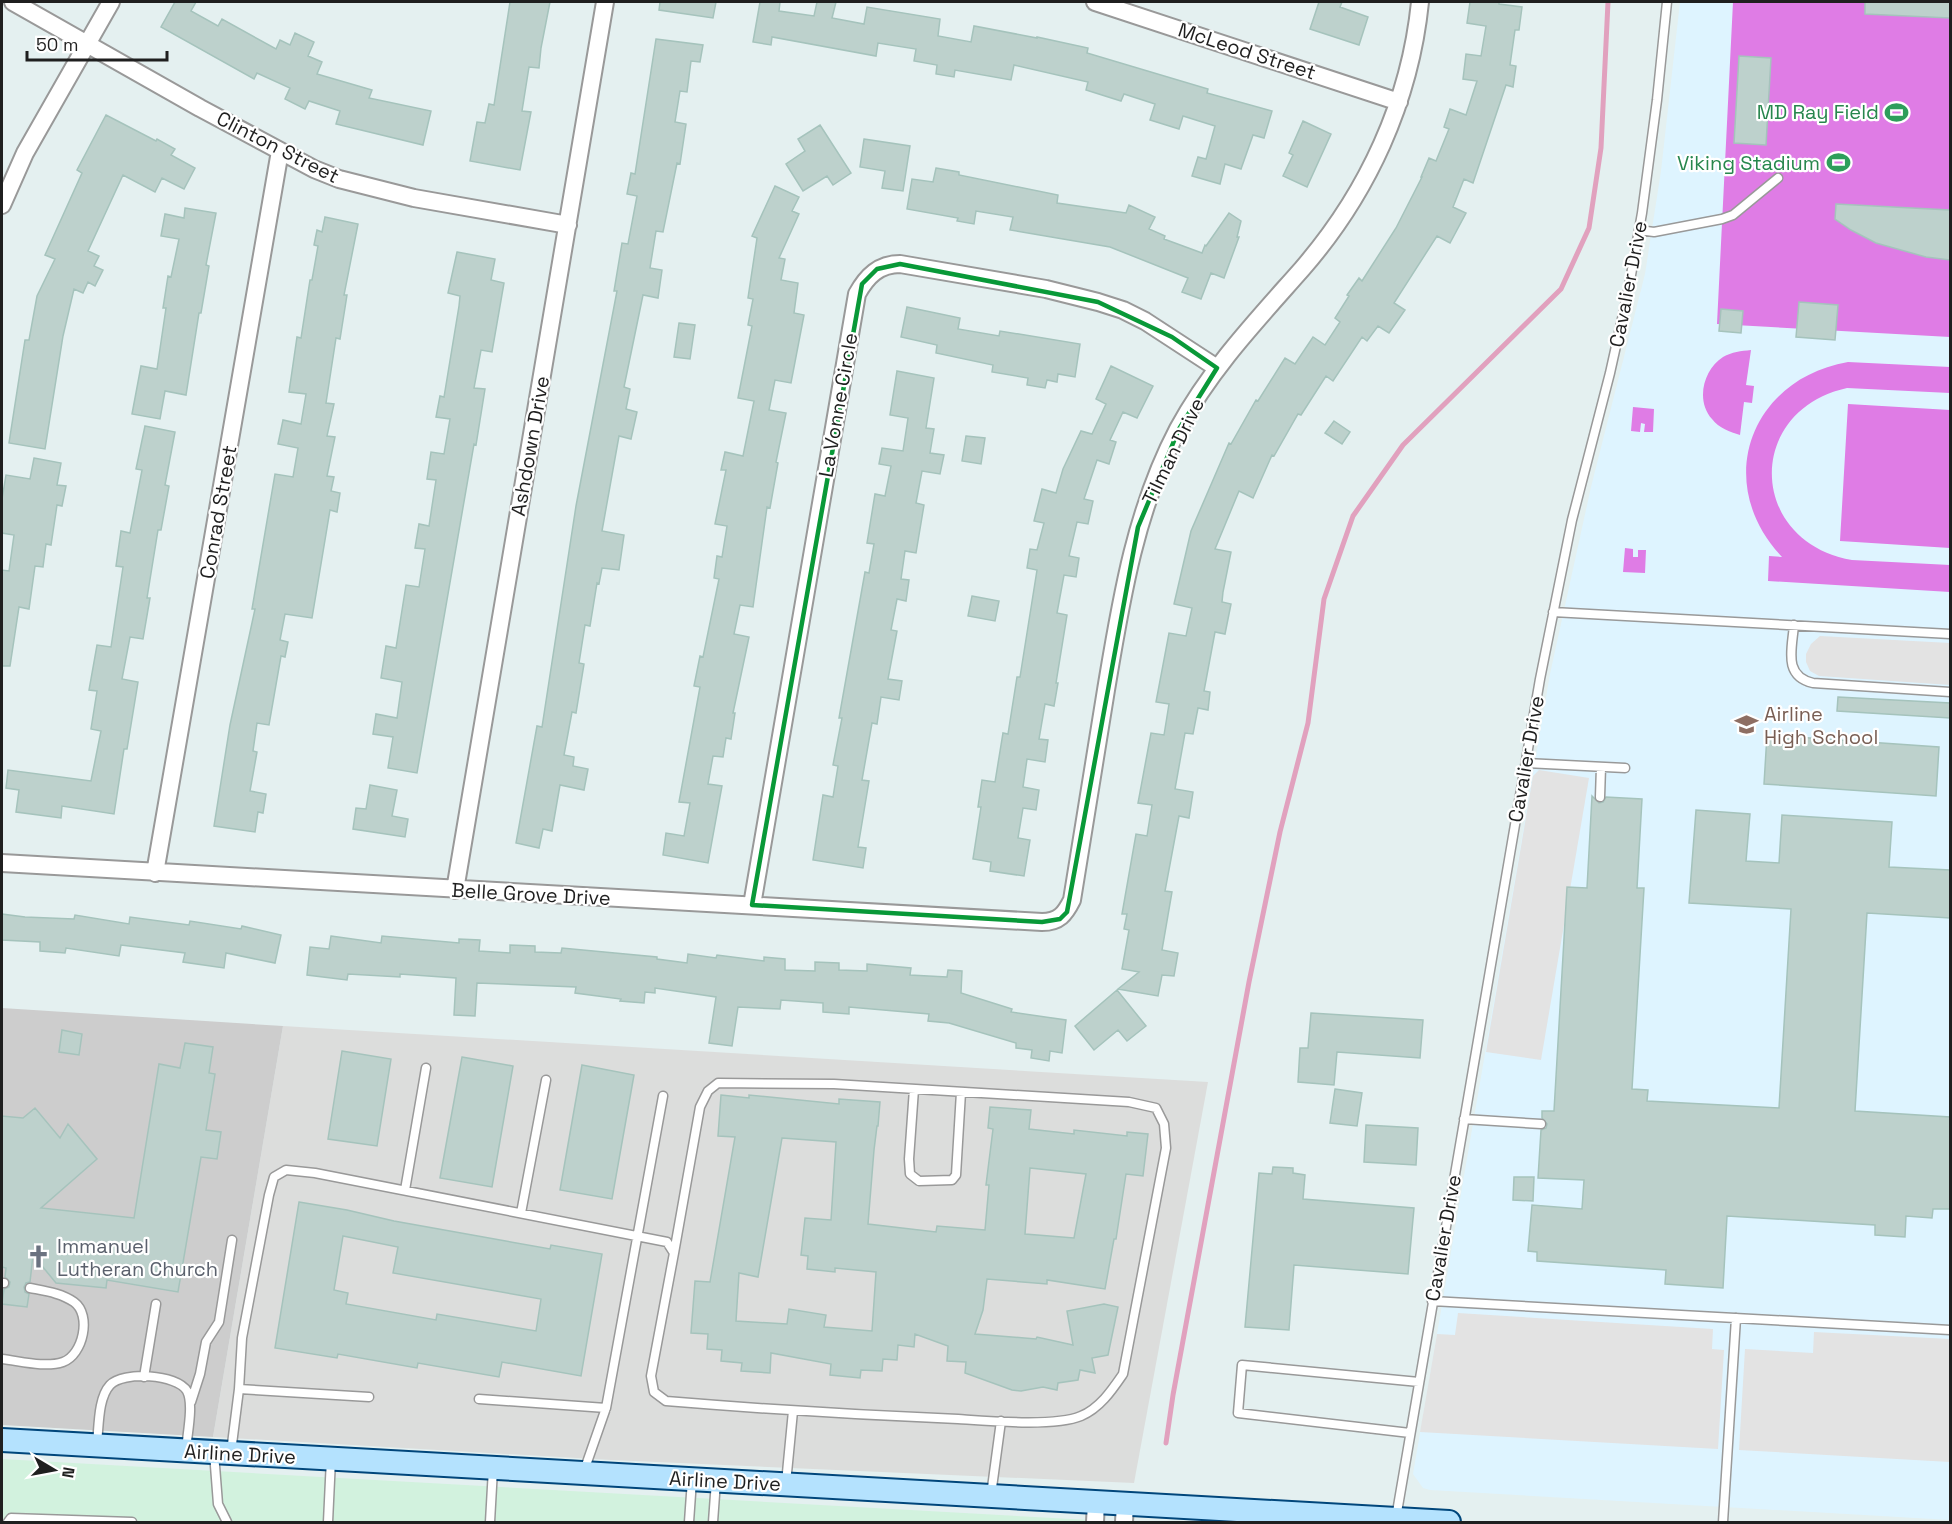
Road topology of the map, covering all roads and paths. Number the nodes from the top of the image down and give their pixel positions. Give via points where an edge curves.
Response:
1 (14, 2) edge
2 (111, 2) edge
3 (605, 2) edge
4 (1095, 2) edge
5 (1420, 2) edge
6 (1667, 2) edge
7 (87, 43) junction
8 (1399, 102) junction
9 (280, 151) junction
10 (1778, 178) dead end
11 (2, 205) edge
12 (568, 225) junction
13 (1639, 230) junction
14 (1217, 368) junction
15 (1554, 612) junction
16 (1794, 625) junction
17 (1950, 634) edge
18 (1950, 692) edge
19 (1526, 763) junction
20 (1601, 767) junction
21 (1625, 768) dead end
22 (1600, 796) dead end
23 (2, 863) edge
24 (155, 873) junction
25 (455, 890) junction
26 (752, 904) junction
27 (1060, 919) joint
28 (426, 1068) dead end
29 (546, 1080) dead end
30 (914, 1089) junction
31 (961, 1092) junction
32 (663, 1096) dead end
33 (1464, 1119) junction
34 (1541, 1124) dead end
35 (405, 1190) junction
36 (521, 1213) junction
37 (636, 1236) junction
38 (232, 1240) dead end
39 (674, 1253) junction
40 (30, 1288) dead end
41 (1432, 1301) junction
42 (156, 1304) dead end
43 (1736, 1318) junction
44 (1950, 1330) edge
45 (2, 1359) edge
46 (144, 1377) junction
47 (1419, 1382) junction
48 (239, 1389) junction
49 (369, 1397) dead end
50 (479, 1399) dead end
51 (190, 1402) junction
52 (606, 1408) junction
53 (793, 1411) junction
54 (1001, 1421) junction
55 (1410, 1433) junction
56 (2, 1440) edge
57 (97, 1445) junction
58 (185, 1450) junction
59 (222, 1453) junction
60 (331, 1459) junction
61 (493, 1468) junction
62 (583, 1473) junction
63 (692, 1479) junction
64 (716, 1481) junction
65 (786, 1485) junction
66 (990, 1496) junction
67 (1095, 1513) edge
68 (1125, 1513) edge
69 (1396, 1520) junction
70 (8, 1522) edge
71 (119, 1522) edge
72 (132, 1522) edge
73 (227, 1522) edge
74 (328, 1522) edge
75 (490, 1522) edge
76 (689, 1522) edge
77 (714, 1522) edge
78 (1449, 1522) edge
79 (1723, 1522) edge

1 - 7 street, Clinton Street
2 - 7 street
3 - 12 street, Ashdown Drive
4 - 8 street, McLeod Street
5 - 8 street, Tilman Drive via 1412,56
6 - 13 lane, Cavalier Drive
7 - 9 street, Clinton Street
7 - 11 street via 25,153
8 - 14 street, Tilman Drive via 1353,201 1303,268
9 - 12 street, Clinton Street via 360,186
9 - 24 street, Conrad Street
10 - 13 lane via 1733,215 1654,232
12 - 25 street, Ashdown Drive
13 - 15 lane, Cavalier Drive via 1616,350 1572,520
14 - 26 street, La Vonne Circle via 1145,321 1098,302 900,264 889,264 870,276 857,294
14 - 27 street, Tilman Drive via 1179,429 1138,527 1120,607 1072,900
15 - 16 lane
15 - 19 lane, Cavalier Drive
16 - 17 lane
16 - 18 lane via 1792,664 1795,675 1803,680
19 - 20 lane
19 - 33 lane, Cavalier Drive
20 - 21 lane
20 - 22 lane
23 - 24 street, Belle Grove Drive
24 - 25 street, Belle Grove Drive
25 - 26 street, Belle Grove Drive
26 - 27 street, Belle Grove Drive via 1042,922
28 - 35 lane
29 - 36 lane
30 - 31 lane
30 - 31 lane via 909,1159 910,1174 919,1181 952,1180 956,1175
30 - 39 lane via 718,1083 708,1090 700,1107
31 - 54 lane via 1128,1102 1156,1108 1164,1124 1166,1148 1123,1374 1108,1397 1081,1416 1052,1422
32 - 37 lane
33 - 34 lane
33 - 41 lane, Cavalier Drive
35 - 36 lane
35 - 48 lane via 286,1170 274,1177 242,1338
36 - 37 lane
37 - 39 lane via 667,1242
37 - 52 lane
38 - 51 lane via 219,1322 206,1342
39 - 53 lane via 652,1366 654,1392 666,1401
40 - 45 lane via 62,1295 77,1303 83,1317 83,1335 76,1352 63,1362 42,1364
41 - 43 lane
41 - 47 lane, Cavalier Drive
42 - 46 lane
43 - 44 lane
43 - 79 lane
46 - 51 lane via 176,1382 186,1390
46 - 57 lane via 121,1378 110,1385 103,1397
47 - 55 lane, Cavalier Drive
47 - 55 lane via 1242,1365 1238,1413
48 - 49 lane
48 - 59 lane
50 - 52 lane
51 - 58 lane
52 - 62 lane
53 - 54 lane
53 - 65 lane
54 - 66 lane
55 - 69 lane, Cavalier Drive
56 - 57 main road, Airline Drive
57 - 58 main road, Airline Drive
58 - 59 main road, Airline Drive
59 - 60 main road, Airline Drive
59 - 73 lane via 218,1504
60 - 61 main road, Airline Drive
60 - 74 lane
61 - 62 main road, Airline Drive
61 - 75 lane
62 - 63 main road, Airline Drive
63 - 64 main road, Airline Drive
63 - 76 lane
64 - 65 main road, Airline Drive
64 - 77 lane
65 - 66 main road, Airline Drive
66 - 67 main road, Airline Drive
67 - 68 main road, Airline Drive
68 - 69 main road, Airline Drive
69 - 78 main road, Airline Drive
70 - 71 lane via 11,1518
71 - 72 lane

